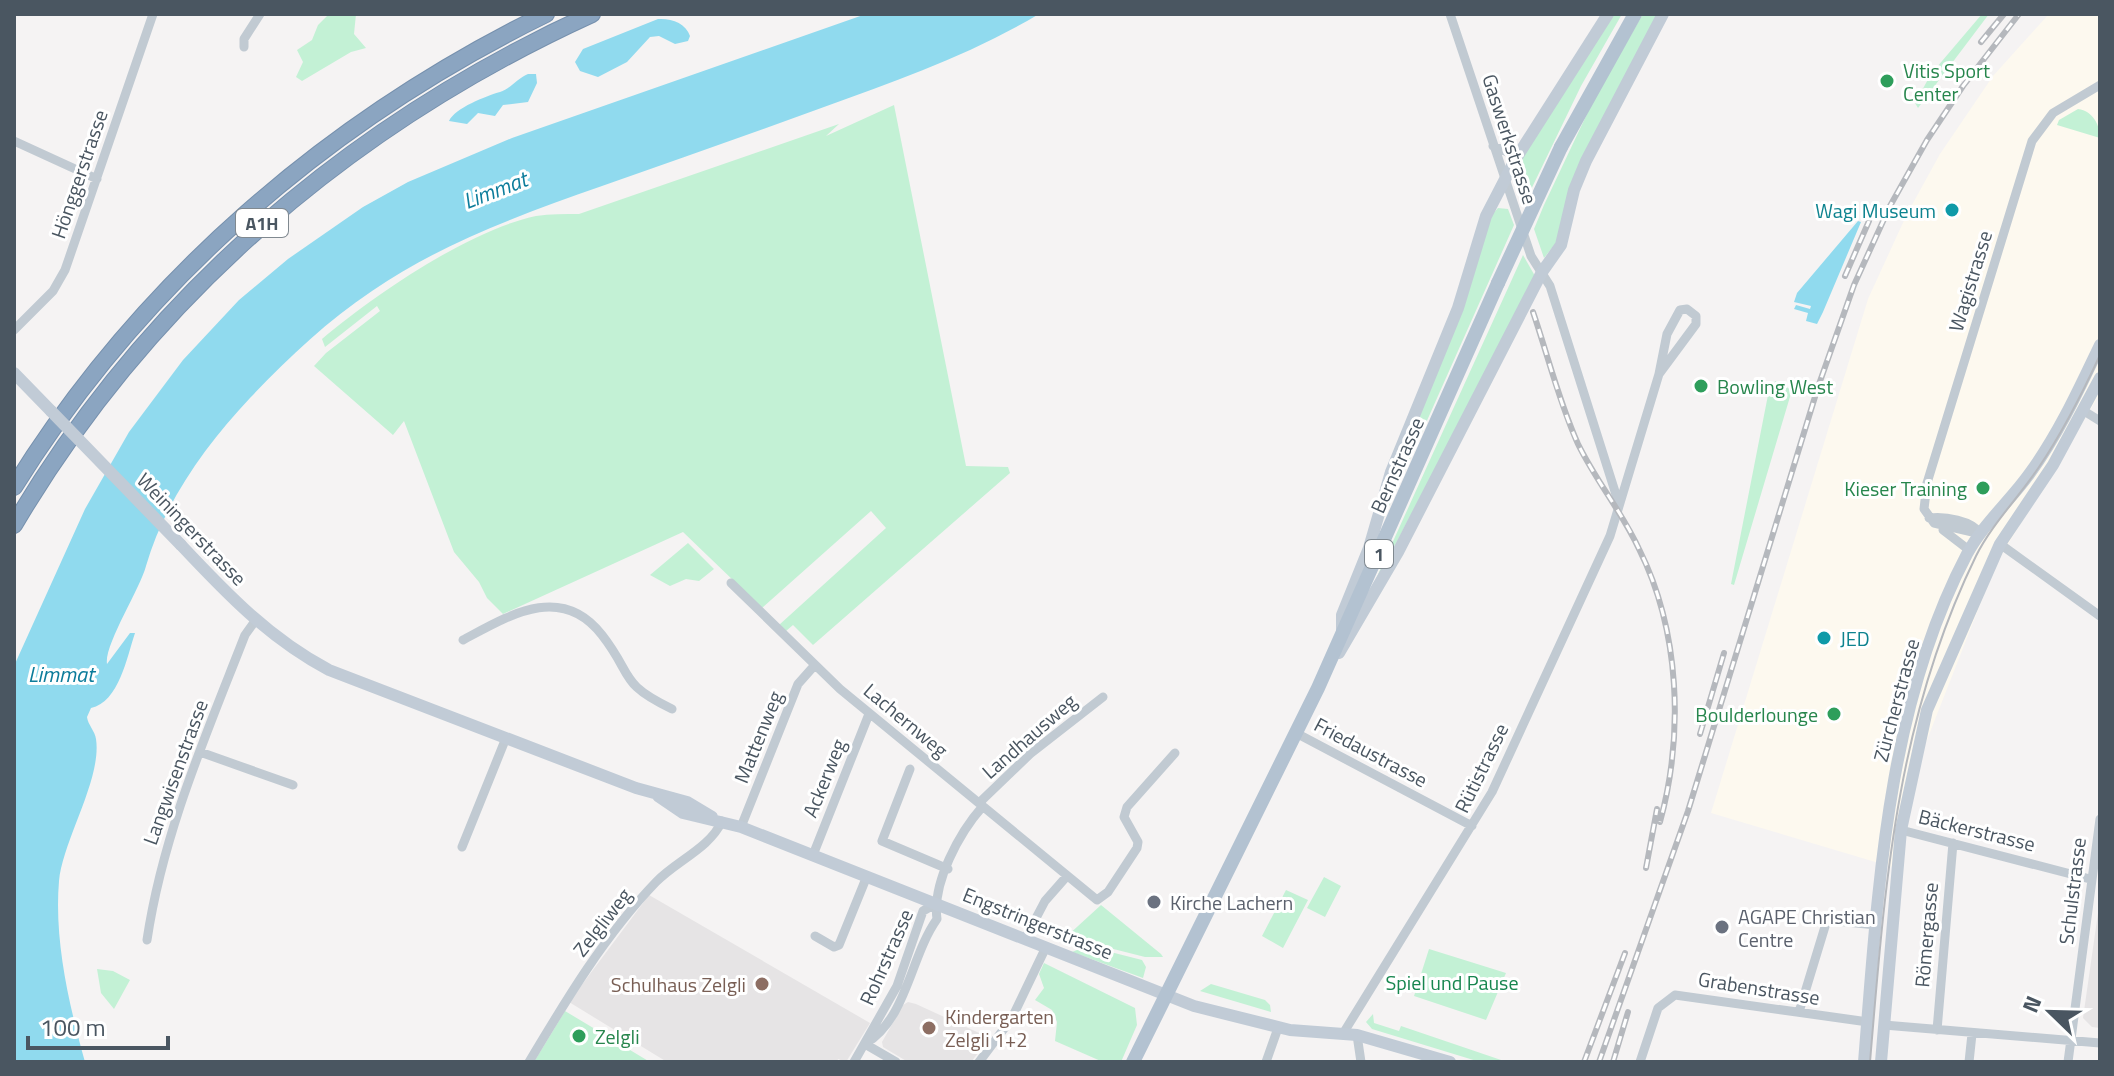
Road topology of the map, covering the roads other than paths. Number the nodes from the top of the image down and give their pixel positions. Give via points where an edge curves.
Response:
1 (153, 14) edge
2 (260, 14) edge
3 (546, 14) edge
4 (592, 14) edge
5 (1450, 14) edge
6 (1608, 14) edge
7 (1635, 14) edge
8 (1663, 14) edge
9 (244, 47) dead end
10 (2100, 85) edge
11 (14, 141) edge
12 (1493, 146) junction
13 (1525, 147) junction
14 (97, 179) junction
15 (1505, 180) junction
16 (1542, 272) junction
17 (14, 330) edge
18 (2100, 345) edge
19 (1659, 374) junction
20 (2100, 378) edge
21 (17, 383) edge
22 (2084, 411) junction
23 (2100, 421) edge
24 (14, 487) edge
25 (1619, 504) junction
26 (1932, 520) junction
27 (14, 525) edge
28 (1981, 534) junction
29 (2000, 544) junction
30 (1969, 550) junction
31 (731, 583) dead end
32 (2100, 616) edge
33 (255, 621) junction
34 (1343, 635) junction
35 (463, 640) dead end
36 (814, 666) junction
37 (1322, 679) junction
38 (362, 682) joint
39 (1103, 697) dead end
40 (672, 709) dead end
41 (869, 714) junction
42 (1296, 733) junction
43 (506, 738) junction
44 (200, 752) junction
45 (1175, 753) dead end
46 (910, 769) dead end
47 (293, 785) dead end
48 (981, 805) junction
49 (717, 819) junction
50 (2100, 819) edge
51 (1472, 826) junction
52 (741, 827) junction
53 (1901, 830) junction
54 (1953, 843) junction
55 (462, 847) dead end
56 (813, 855) junction
57 (948, 869) junction
58 (867, 876) junction
59 (1067, 876) junction
60 (2090, 879) junction
61 (935, 904) junction
62 (1876, 925) junction
63 (815, 936) dead end
64 (1025, 939) junction
65 (147, 940) dead end
66 (1046, 947) junction
67 (1166, 996) junction
68 (1799, 1012) junction
69 (1868, 1022) junction
70 (1884, 1025) junction
71 (1278, 1028) junction
72 (1937, 1030) junction
73 (1350, 1034) junction
74 (1972, 1034) junction
75 (2070, 1041) junction
76 (2100, 1043) edge
77 (865, 1044) junction
78 (529, 1062) edge
79 (854, 1062) edge
80 (896, 1062) edge
81 (979, 1062) edge
82 (1133, 1062) edge
83 (1266, 1062) edge
84 (1361, 1062) edge
85 (1450, 1062) edge
86 (1640, 1062) edge
87 (1864, 1062) edge
88 (1881, 1062) edge
89 (1969, 1062) edge
90 (2068, 1062) edge

1 - 14 street, Hönggerstrasse
2 - 9 street
3 - 24 highway, A1H via 384,106 253,207 117,345
4 - 27 highway, A1H via 427,101 329,169 262,224 185,298 108,387
5 - 12 street, Gaswerkstrasse
6 - 13 main road
7 - 34 main road, Bernstrasse / 1, bridge via 1561,147
8 - 16 main road via 1586,161 1561,245
10 - 26 street, Wagistrasse via 2053,113 2032,141 1927,483 1923,504
11 - 14 street
12 - 13 street via 1513,153
12 - 15 street, Gaswerkstrasse
13 - 15 main road
14 - 17 street, Hönggerstrasse via 65,270 53,291
15 - 16 street, Gaswerkstrasse via 1531,256
15 - 34 main road via 1486,216 1447,336 1391,472 1342,615
16 - 25 street
16 - 37 main road via 1380,586
18 - 28 main road, Zürcherstrasse via 2034,468
19 - 19 street via 1696,324 1692,311 1682,309 1673,319
19 - 25 street, Rütistrasse
20 - 22 main road, Zürcherstrasse
21 - 33 main road, Weiningerstrasse, bridge via 45,405
22 - 23 street
22 - 29 main road, Zürcherstrasse
25 - 51 street, Rütistrasse via 1607,543
26 - 28 street
26 - 30 street
28 - 29 main road
28 - 30 main road, Zürcherstrasse
29 - 32 street
29 - 53 main road, Zürcherstrasse via 1927,710
30 - 62 main road, Zürcherstrasse via 1918,678 1889,815
31 - 36 street, Lachernweg
33 - 38 main road, Weiningerstrasse via 304,657
33 - 44 street, Langwisenstrasse
34 - 37 main road, Bernstrasse / 1
35 - 40 street via 530,607 567,610 601,634 632,686
36 - 41 street, Lachernweg
36 - 52 street, Mattenweg via 798,684
37 - 42 main road, Bernstrasse / 1
38 - 43 main road, Engstringerstrasse
39 - 48 street, Landhausweg via 1030,754
41 - 48 street, Lachernweg
41 - 56 street, Ackerweg
42 - 51 street, Friedaustrasse
42 - 67 main road, Bernstrasse / 1
43 - 49 main road, Engstringerstrasse via 658,796 687,802
43 - 55 street
44 - 47 street
44 - 65 street, Langwisenstrasse via 165,853
45 - 59 street, Lachernweg via 1127,807 1124,817 1137,848 1108,892 1097,900
46 - 57 street via 882,841
48 - 57 street, Landhausweg
48 - 59 street, Lachernweg
49 - 52 main road, Engstringerstrasse
49 - 78 street, Zelgliweg via 717,833 657,881 618,928
50 - 60 street, Schulstrasse
51 - 73 street, Rütistrasse
52 - 56 main road, Engstringerstrasse
53 - 54 street, Bäckerstrasse
53 - 70 main road, Zürcherstrasse
54 - 60 street, Bäckerstrasse
54 - 72 street, Römergasse
56 - 58 main road, Engstringerstrasse
57 - 61 street, Rohrstrasse
58 - 61 main road, Engstringerstrasse
58 - 63 street via 839,945
59 - 64 street via 1045,901
60 - 75 street, Schulstrasse
61 - 64 main road, Engstringerstrasse
61 - 77 street, Rohrstrasse via 923,911 897,986
62 - 68 street via 1827,920
62 - 69 main road, Zürcherstrasse
64 - 66 main road, Engstringerstrasse
66 - 67 main road, Engstringerstrasse
66 - 81 street via 1012,1018
67 - 71 main road, Engstringerstrasse
67 - 82 main road, Bernstrasse / 1
68 - 69 street, Grabenstrasse
68 - 86 street, Grabenstrasse via 1670,997 1655,1013
69 - 87 main road, Zürcherstrasse
70 - 72 street
70 - 88 main road, Zürcherstrasse
71 - 73 main road, Engstringerstrasse
71 - 83 street
72 - 74 street
73 - 84 street
73 - 85 main road, Engstringerstrasse
74 - 75 street
74 - 89 street
75 - 76 street
75 - 90 street, Schulstrasse
77 - 79 street, Rohrstrasse
77 - 80 street

